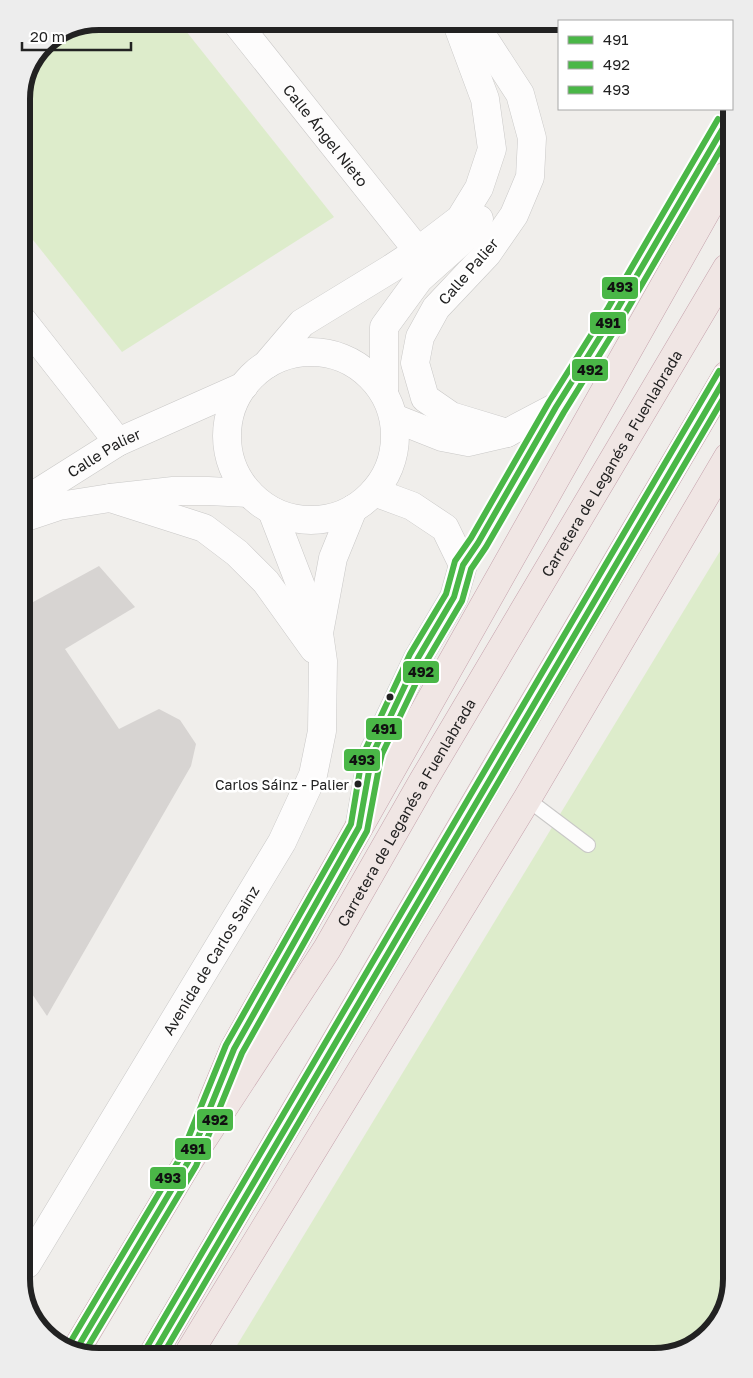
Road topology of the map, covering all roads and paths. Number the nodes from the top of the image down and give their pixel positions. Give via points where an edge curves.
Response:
1 (242, 30) edge
2 (459, 30) edge
3 (478, 30) edge
4 (500, 62) junction
5 (723, 128) edge
6 (723, 181) edge
7 (418, 251) junction
8 (723, 275) edge
9 (30, 331) edge
10 (265, 366) junction
11 (723, 382) edge
12 (244, 386) junction
13 (384, 393) junction
14 (556, 407) junction
15 (394, 418) junction
16 (507, 433) junction
17 (118, 442) junction
18 (723, 466) edge
19 (374, 492) junction
20 (249, 493) junction
21 (30, 498) edge
22 (110, 498) junction
23 (354, 509) junction
24 (272, 511) junction
25 (30, 516) edge
26 (463, 564) junction
27 (319, 633) junction
28 (323, 661) junction
29 (527, 799) junction
30 (359, 827) junction
31 (588, 845) dead end
32 (188, 1162) junction
33 (30, 1259) edge
34 (79, 1345) edge
35 (157, 1348) edge
36 (192, 1348) edge

1 - 7 street, Calle Ángel Nieto
2 - 7 street via 484,100 492,149 479,188 460,219
3 - 4 street, Calle Palier
4 - 13 street, Calle Palier via 508,147 493,201 466,237 419,279 384,327
4 - 16 street, Calle Palier via 520,94 532,138 530,177 514,215 487,254 436,308 420,337 415,363 425,398 451,416
5 - 14 lane
6 - 30 highway
7 - 10 street via 302,323
8 - 32 highway, Carretera de Leganés a Fuenlabrada via 327,949
9 - 17 street
10 - 12 street
10 - 13 street via 292,355 318,352 344,359 367,373
11 - 35 highway
12 - 17 street, Calle Palier
12 - 20 street via 230,412 227,441 233,469
13 - 15 street
14 - 16 street
14 - 26 lane
15 - 16 street via 442,437 468,442
15 - 19 street via 395,444 389,470
17 - 21 street, Calle Palier
18 - 29 highway
19 - 23 street
19 - 26 street via 412,506 445,528
20 - 22 street via 173,491
20 - 24 street
22 - 25 street via 59,506
22 - 28 street via 204,528 266,582
23 - 24 street via 328,519 300,520
23 - 27 street, Avenida de Carlos Sainz via 333,558
24 - 27 street, Avenida de Carlos Sainz
26 - 30 street via 454,597 418,658 374,751
27 - 28 street, Avenida de Carlos Sainz
28 - 33 street, Avenida de Carlos Sainz via 322,731 313,775 282,842
29 - 31 lane
29 - 36 highway
30 - 32 highway via 234,1049
32 - 34 highway, Carretera de Leganés a Fuenlabrada

